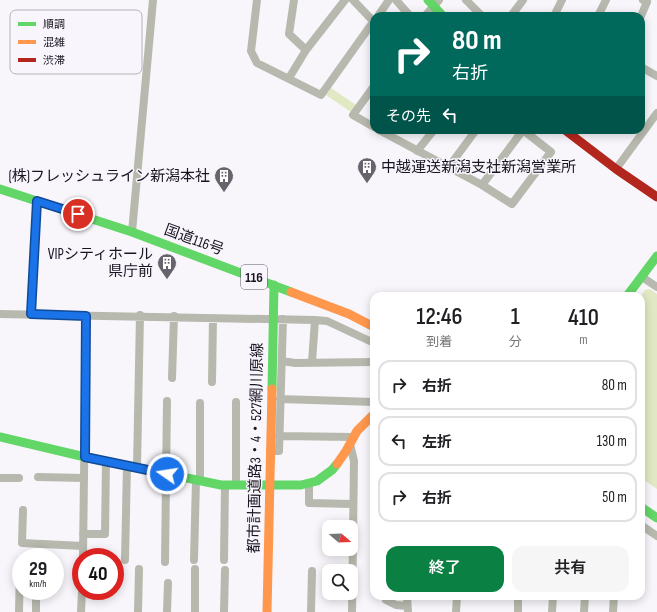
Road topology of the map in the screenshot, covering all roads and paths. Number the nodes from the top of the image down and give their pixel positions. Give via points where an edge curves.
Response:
1 (153, 0) edge
2 (257, 0) edge
3 (294, 0) edge
4 (345, 0) edge
5 (353, 0) edge
6 (389, 0) edge
7 (396, 0) edge
8 (523, 0) edge
9 (562, 0) edge
10 (606, 0) edge
11 (643, 0) edge
12 (434, 2) edge
13 (471, 2) edge
14 (381, 12) edge
15 (406, 12) edge
16 (428, 12) edge
17 (440, 12) edge
18 (479, 12) edge
19 (514, 12) edge
20 (556, 12) edge
21 (600, 12) edge
22 (643, 12) edge
23 (370, 15) edge
24 (370, 27) edge
25 (306, 50) junction
26 (645, 69) edge
27 (657, 76) edge
28 (289, 78) junction
29 (370, 92) edge
30 (657, 113) edge
31 (370, 125) edge
32 (645, 129) edge
33 (389, 134) edge
34 (431, 134) edge
35 (473, 134) edge
36 (520, 134) edge
37 (528, 134) edge
38 (570, 134) edge
39 (642, 134) edge
40 (418, 151) junction
41 (448, 168) junction
42 (616, 169) junction
43 (482, 185) junction
44 (0, 189) edge
45 (657, 198) edge
46 (37, 201) junction
47 (132, 232) junction
48 (657, 256) edge
49 (642, 277) junction
50 (274, 285) junction
51 (657, 287) edge
52 (630, 292) edge
53 (0, 314) edge
54 (31, 314) junction
55 (140, 315) junction
56 (86, 316) junction
57 (174, 316) junction
58 (213, 318) junction
59 (273, 319) junction
60 (283, 320) junction
61 (315, 320) junction
62 (370, 325) edge
63 (370, 341) edge
64 (282, 361) junction
65 (312, 362) junction
66 (370, 362) edge
67 (172, 378) dead end
68 (212, 382) dead end
69 (280, 399) junction
70 (167, 401) dead end
71 (236, 402) dead end
72 (370, 402) edge
73 (200, 403) dead end
74 (370, 418) edge
75 (0, 436) edge
76 (279, 436) junction
77 (352, 441) junction
78 (270, 452) junction
79 (85, 457) junction
80 (106, 461) junction
81 (126, 465) junction
82 (137, 467) junction
83 (167, 474) junction
84 (38, 477) dead end
85 (0, 478) edge
86 (19, 478) dead end
87 (84, 478) junction
88 (198, 480) junction
89 (309, 483) junction
90 (225, 485) junction
91 (236, 485) junction
92 (270, 486) junction
93 (352, 504) junction
94 (23, 510) dead end
95 (645, 510) edge
96 (657, 518) edge
97 (645, 528) edge
98 (83, 534) junction
99 (657, 536) edge
100 (83, 546) joint
101 (125, 560) dead end
102 (224, 560) dead end
103 (165, 562) dead end
104 (139, 569) dead end
105 (225, 570) dead end
106 (312, 571) dead end
107 (168, 583) dead end
108 (19, 600) edge
109 (36, 600) edge
110 (82, 600) edge
111 (386, 600) dead end
112 (457, 600) edge
113 (518, 600) edge
114 (553, 600) edge
115 (585, 600) edge
116 (614, 600) edge
117 (407, 609) edge
118 (19, 612) edge
119 (36, 612) edge
120 (82, 612) edge
121 (138, 612) edge
122 (167, 612) edge
123 (195, 612) edge
124 (224, 612) edge
125 (267, 612) edge
126 (311, 612) edge
127 (352, 612) edge
128 (456, 612) edge
129 (518, 612) edge
130 (552, 612) edge
131 (584, 612) edge
132 (613, 612) edge

1 - 47 street
2 - 28 street via 251,51 257,63
3 - 25 street via 289,34
4 - 25 street
5 - 23 street
6 - 14 street
7 - 15 street
8 - 19 street
9 - 20 street
10 - 21 street
11 - 22 street via 647,2
12 - 16 street
12 - 17 main road
13 - 18 street
24 - 28 street via 321,96
25 - 28 street
26 - 27 street
29 - 31 street via 353,115
30 - 32 street
33 - 40 street
34 - 40 street
35 - 41 street
36 - 43 street
37 - 43 street via 551,152 512,204
38 - 42 main road
39 - 42 street
40 - 41 street
41 - 43 street
42 - 45 main road
44 - 46 main road, 国道116号 / 116
46 - 47 main road, 国道116号 / 116
46 - 54 street
47 - 50 main road, 国道116号 / 116
48 - 49 main road
49 - 51 street
49 - 52 main road
50 - 59 main road, 都市計画道路3・4・527網川原線
50 - 62 main road, 国道116号 / 116 via 349,314
53 - 54 street
54 - 56 street
55 - 56 street
55 - 57 street
55 - 82 street
56 - 79 street
57 - 58 street
57 - 67 street
58 - 59 street
58 - 68 street
59 - 60 street
59 - 78 main road, 都市計画道路3・4・527網川原線
60 - 61 street
60 - 64 street
61 - 63 street via 327,321
61 - 65 street
64 - 65 street
64 - 69 street
65 - 66 street
69 - 72 street
69 - 76 street
70 - 83 street
71 - 91 street
73 - 88 street
74 - 77 main road
75 - 79 main road
76 - 77 street
76 - 78 street via 278,451
77 - 89 main road via 332,470 317,481
77 - 93 street
78 - 92 main road, 都市計画道路3・4・527網川原線
79 - 80 main road
79 - 87 street
80 - 81 main road
80 - 98 street via 105,534
81 - 82 main road
81 - 101 street
82 - 83 main road
83 - 88 main road
83 - 103 street
84 - 87 street
85 - 86 street
87 - 98 street
88 - 90 main road
88 - 123 street
89 - 92 main road
89 - 93 street via 309,503
90 - 91 main road
90 - 102 street
91 - 92 main road
92 - 125 main road, 都市計画道路3・4・527網川原線
93 - 127 street
94 - 100 street via 22,543
95 - 96 main road
97 - 99 street
98 - 100 street
104 - 121 street
105 - 124 street
106 - 126 street
107 - 122 street
108 - 118 street
109 - 119 street
110 - 120 street
111 - 117 street
112 - 128 street
113 - 129 street
114 - 130 street
115 - 131 street
116 - 132 street

